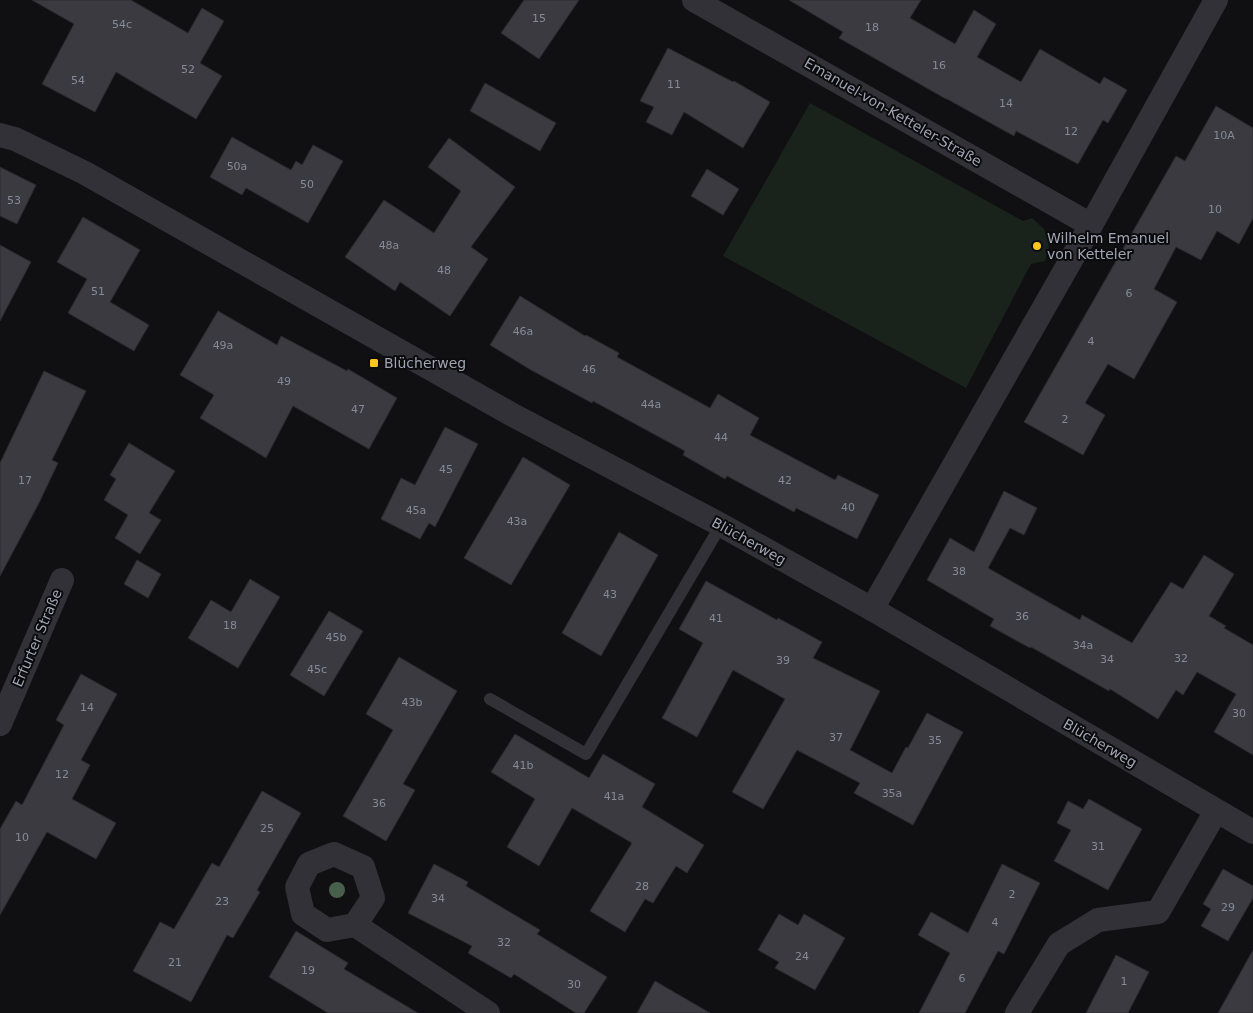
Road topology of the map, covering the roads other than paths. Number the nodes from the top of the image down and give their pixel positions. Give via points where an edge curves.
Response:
1 (694, 0) edge
2 (1216, 0) edge
3 (0, 135) edge
4 (1091, 225) junction
5 (721, 525) junction
6 (62, 580) dead end
7 (872, 609) junction
8 (490, 699) dead end
9 (0, 724) edge
10 (1216, 811) junction
11 (1253, 832) edge
12 (355, 925) dead end
13 (488, 1013) edge
14 (1017, 1013) edge

1 - 4 street, Emanuel-von-Ketteler-Straße
2 - 4 street
3 - 5 street, Blücherweg via 85,173 511,414
4 - 7 street
5 - 7 street, Blücherweg
5 - 8 lane via 586,754
6 - 9 street, Erfurter Straße
7 - 10 street, Blücherweg
10 - 11 street, Blücherweg
10 - 14 street via 1158,912 1098,920 1059,944
12 - 13 street

